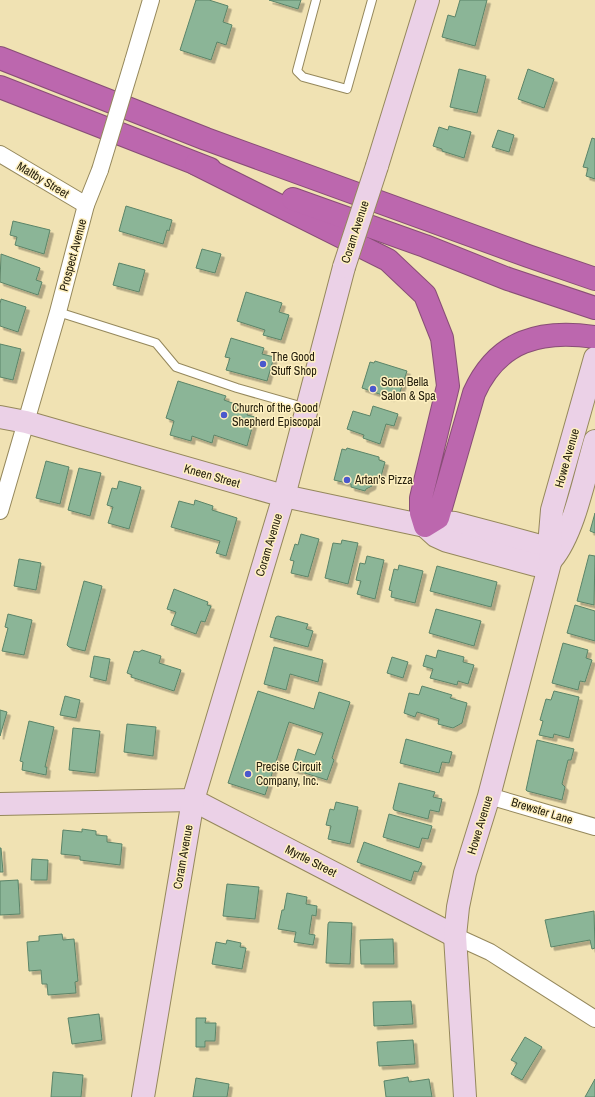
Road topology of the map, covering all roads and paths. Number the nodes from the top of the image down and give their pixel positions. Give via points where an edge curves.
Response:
1 (151, 0) edge
2 (316, 0) edge
3 (372, 0) edge
4 (428, 0) edge
5 (0, 58) edge
6 (0, 87) edge
7 (0, 154) edge
8 (196, 164) junction
9 (86, 206) junction
10 (595, 278) edge
11 (591, 306) edge
12 (58, 312) junction
13 (587, 336) edge
14 (595, 358) edge
15 (307, 408) junction
16 (0, 417) edge
17 (26, 422) junction
18 (595, 441) edge
19 (284, 496) junction
20 (0, 511) edge
21 (426, 526) junction
22 (551, 559) junction
23 (489, 796) junction
24 (193, 800) junction
25 (0, 804) edge
26 (595, 827) edge
27 (455, 936) junction
28 (595, 1019) edge
29 (143, 1097) edge
30 (465, 1097) edge

1 - 9 street, Prospect Avenue, bridge via 100,170
2 - 3 lane via 297,71 303,77 346,89
4 - 15 street, Coram Avenue, bridge via 344,267
5 - 10 highway via 206,139
6 - 8 highway
7 - 9 street, Maltby Street
8 - 11 highway via 501,276
8 - 21 highway via 388,260 425,295 442,338 448,386 421,498 421,513
9 - 12 street, Prospect Avenue
12 - 15 lane via 156,343 176,367
12 - 17 street, Prospect Avenue
13 - 21 highway via 546,335 527,340 508,350 483,375 474,393 438,518
14 - 22 street, Howe Avenue via 552,510
15 - 19 street, Coram Avenue
16 - 17 street, Kneen Street
17 - 19 street, Kneen Street
17 - 20 street, Prospect Avenue
18 - 22 street, Howe Avenue via 574,514 565,538
19 - 21 street, Kneen Street
19 - 24 street, Coram Avenue
21 - 22 street, Kneen Street via 447,542 535,566
22 - 23 street, Howe Avenue
23 - 26 street, Brewster Lane
23 - 27 street, Howe Avenue via 465,873
24 - 25 street, Myrtle Street
24 - 27 street, Myrtle Street
24 - 29 street, Coram Avenue
27 - 28 street, Myrtle Street via 490,952
27 - 30 street, Howe Avenue

